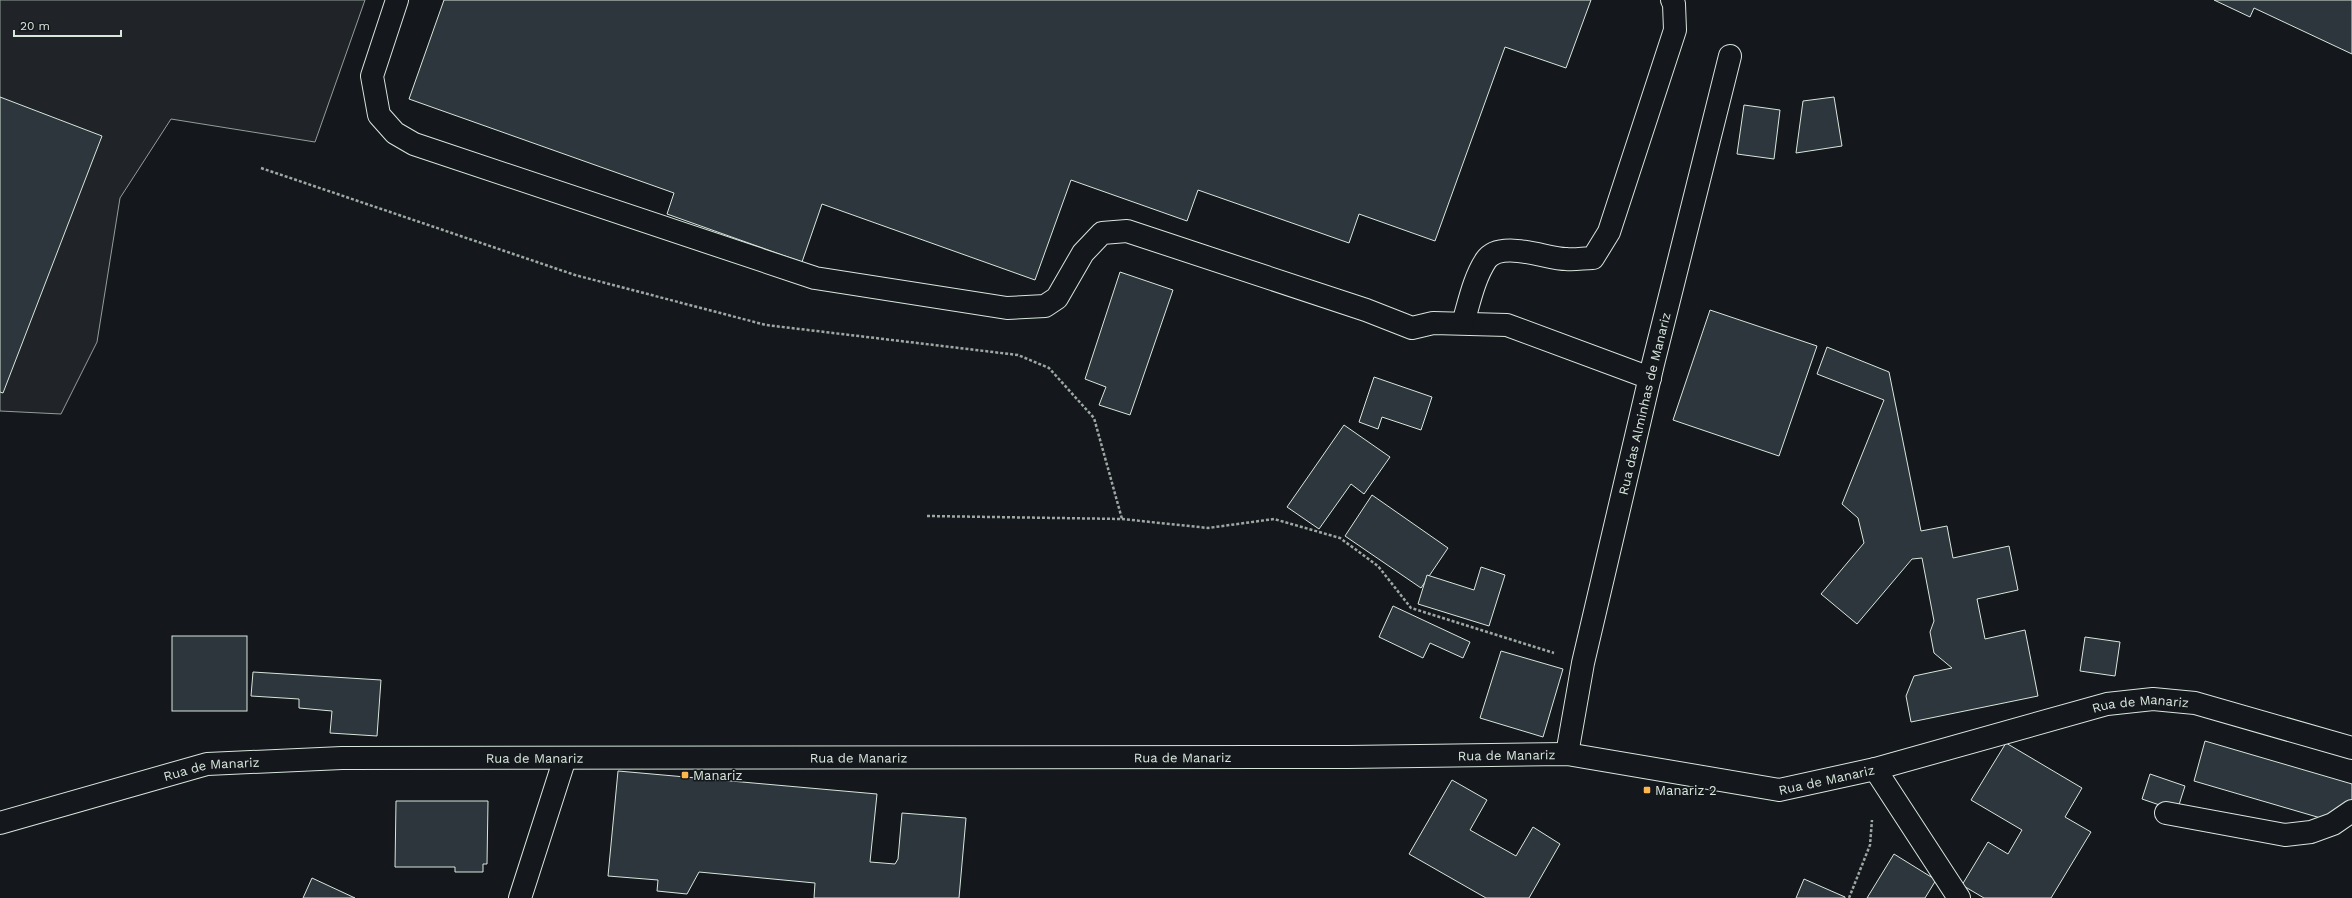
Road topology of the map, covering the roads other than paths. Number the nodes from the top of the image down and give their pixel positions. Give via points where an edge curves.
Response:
1 (397, 0) edge
2 (1672, 0) edge
3 (1730, 56) dead end
4 (1463, 323) junction
5 (1650, 378) junction
6 (2352, 748) edge
7 (1567, 754) junction
8 (564, 758) junction
9 (1875, 769) junction
10 (2352, 811) edge
11 (2166, 813) dead end
12 (0, 823) edge
13 (520, 898) edge
14 (1958, 898) edge

1 - 4 street via 372,76 379,115 395,132 414,144 815,278 1007,308 1045,306 1058,298 1083,253 1102,233 1127,231 1366,310 1412,328 1433,323
2 - 4 street via 1675,30 1608,232 1593,258 1565,259 1528,251 1500,251 1486,258 1472,291
3 - 5 street, Rua das Alminhas de Manariz
4 - 5 street via 1507,324
5 - 7 street, Rua das Alminhas de Manariz via 1583,663
6 - 9 street, Rua de Manariz via 2195,703 2153,699 2107,704 2069,713
7 - 8 street, Rua de Manariz via 1348,757
7 - 9 street, Rua de Manariz via 1779,790
8 - 12 street, Rua de Manariz via 342,758 207,764
8 - 13 street
9 - 14 street
10 - 11 street via 2333,824 2311,832 2285,835

